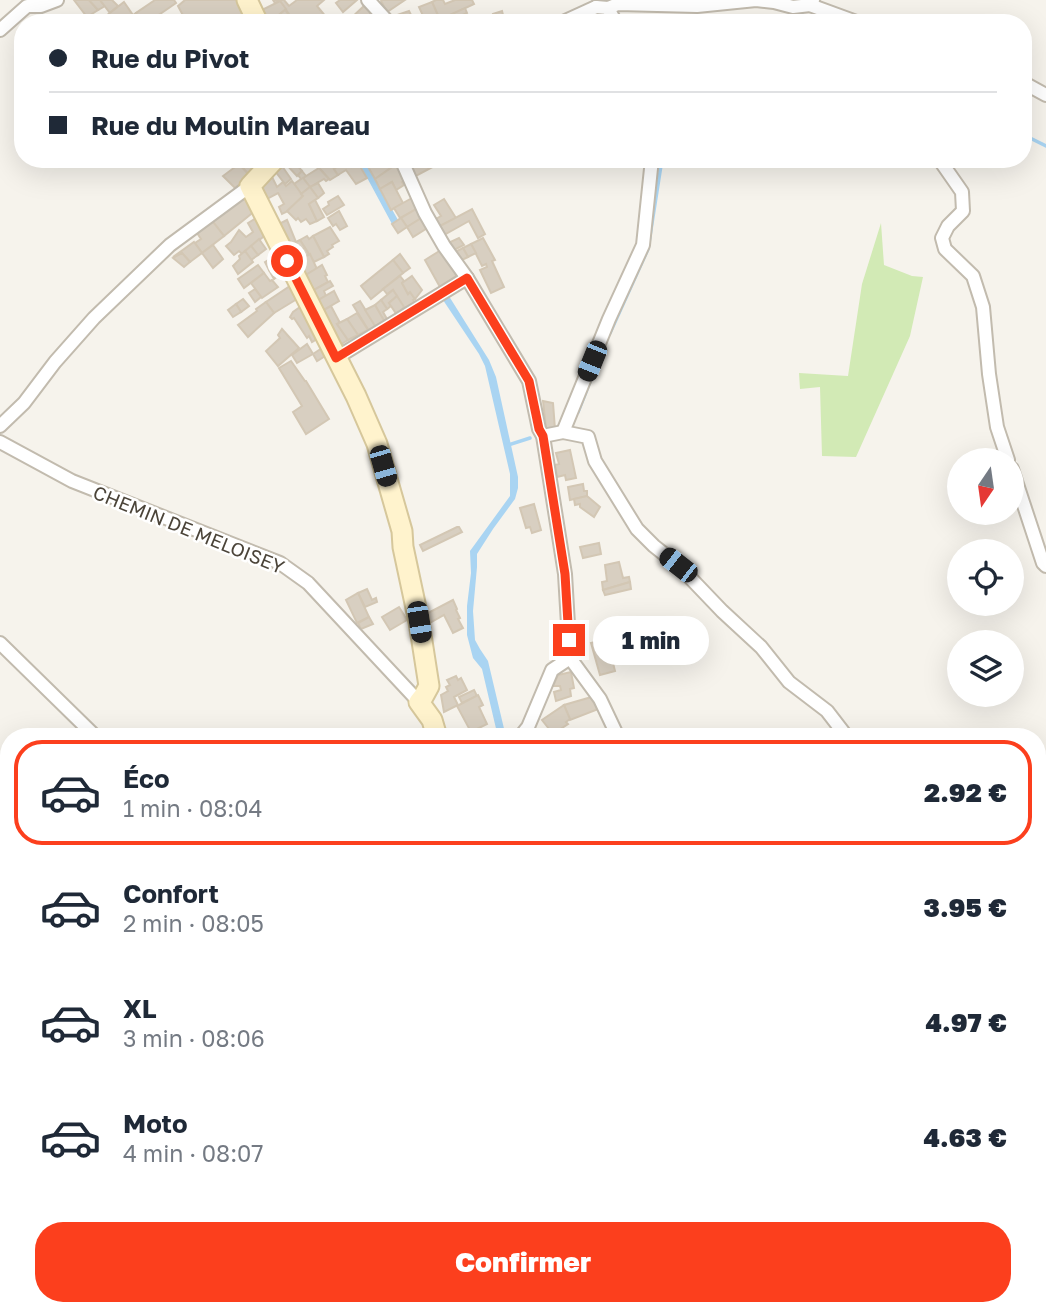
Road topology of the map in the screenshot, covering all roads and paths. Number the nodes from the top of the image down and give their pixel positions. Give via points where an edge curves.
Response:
1 (57, 0) edge
2 (369, 0) edge
3 (27, 3) edge
4 (811, 3) edge
5 (599, 5) edge
6 (381, 14) edge
7 (580, 14) edge
8 (837, 14) edge
9 (14, 16) edge
10 (0, 30) edge
11 (267, 168) edge
12 (405, 168) edge
13 (651, 168) edge
14 (945, 168) edge
15 (250, 186) junction
16 (467, 278) junction
17 (336, 358) junction
18 (0, 426) edge
19 (563, 432) junction
20 (543, 436) junction
21 (0, 442) edge
22 (1004, 448) edge
23 (1024, 505) edge
24 (1046, 566) edge
25 (0, 643) edge
26 (570, 657) junction
27 (419, 702) junction
28 (87, 728) edge
29 (434, 728) edge
30 (526, 728) edge
31 (614, 728) edge
32 (840, 728) edge

1 - 3 street via 41,6
2 - 6 street
4 - 5 street via 793,7 757,0 697,6
4 - 8 street
5 - 7 street
9 - 10 street
11 - 15 main road
12 - 16 street via 425,213
13 - 19 street via 642,245
14 - 22 street via 962,192 963,211 942,238 945,249 973,276 982,307 997,428
15 - 17 main road
15 - 18 street via 170,245 94,318
16 - 17 street
16 - 20 street via 529,381
17 - 27 main road via 377,444 402,531 429,685
19 - 20 street
19 - 32 street via 589,437 595,461 637,529
20 - 26 street via 565,574
21 - 27 street, CHEMIN DE MELOISEY via 72,481 280,563 308,583
23 - 24 street
25 - 28 street
26 - 30 street via 552,670
26 - 31 street via 600,699
27 - 29 main road

